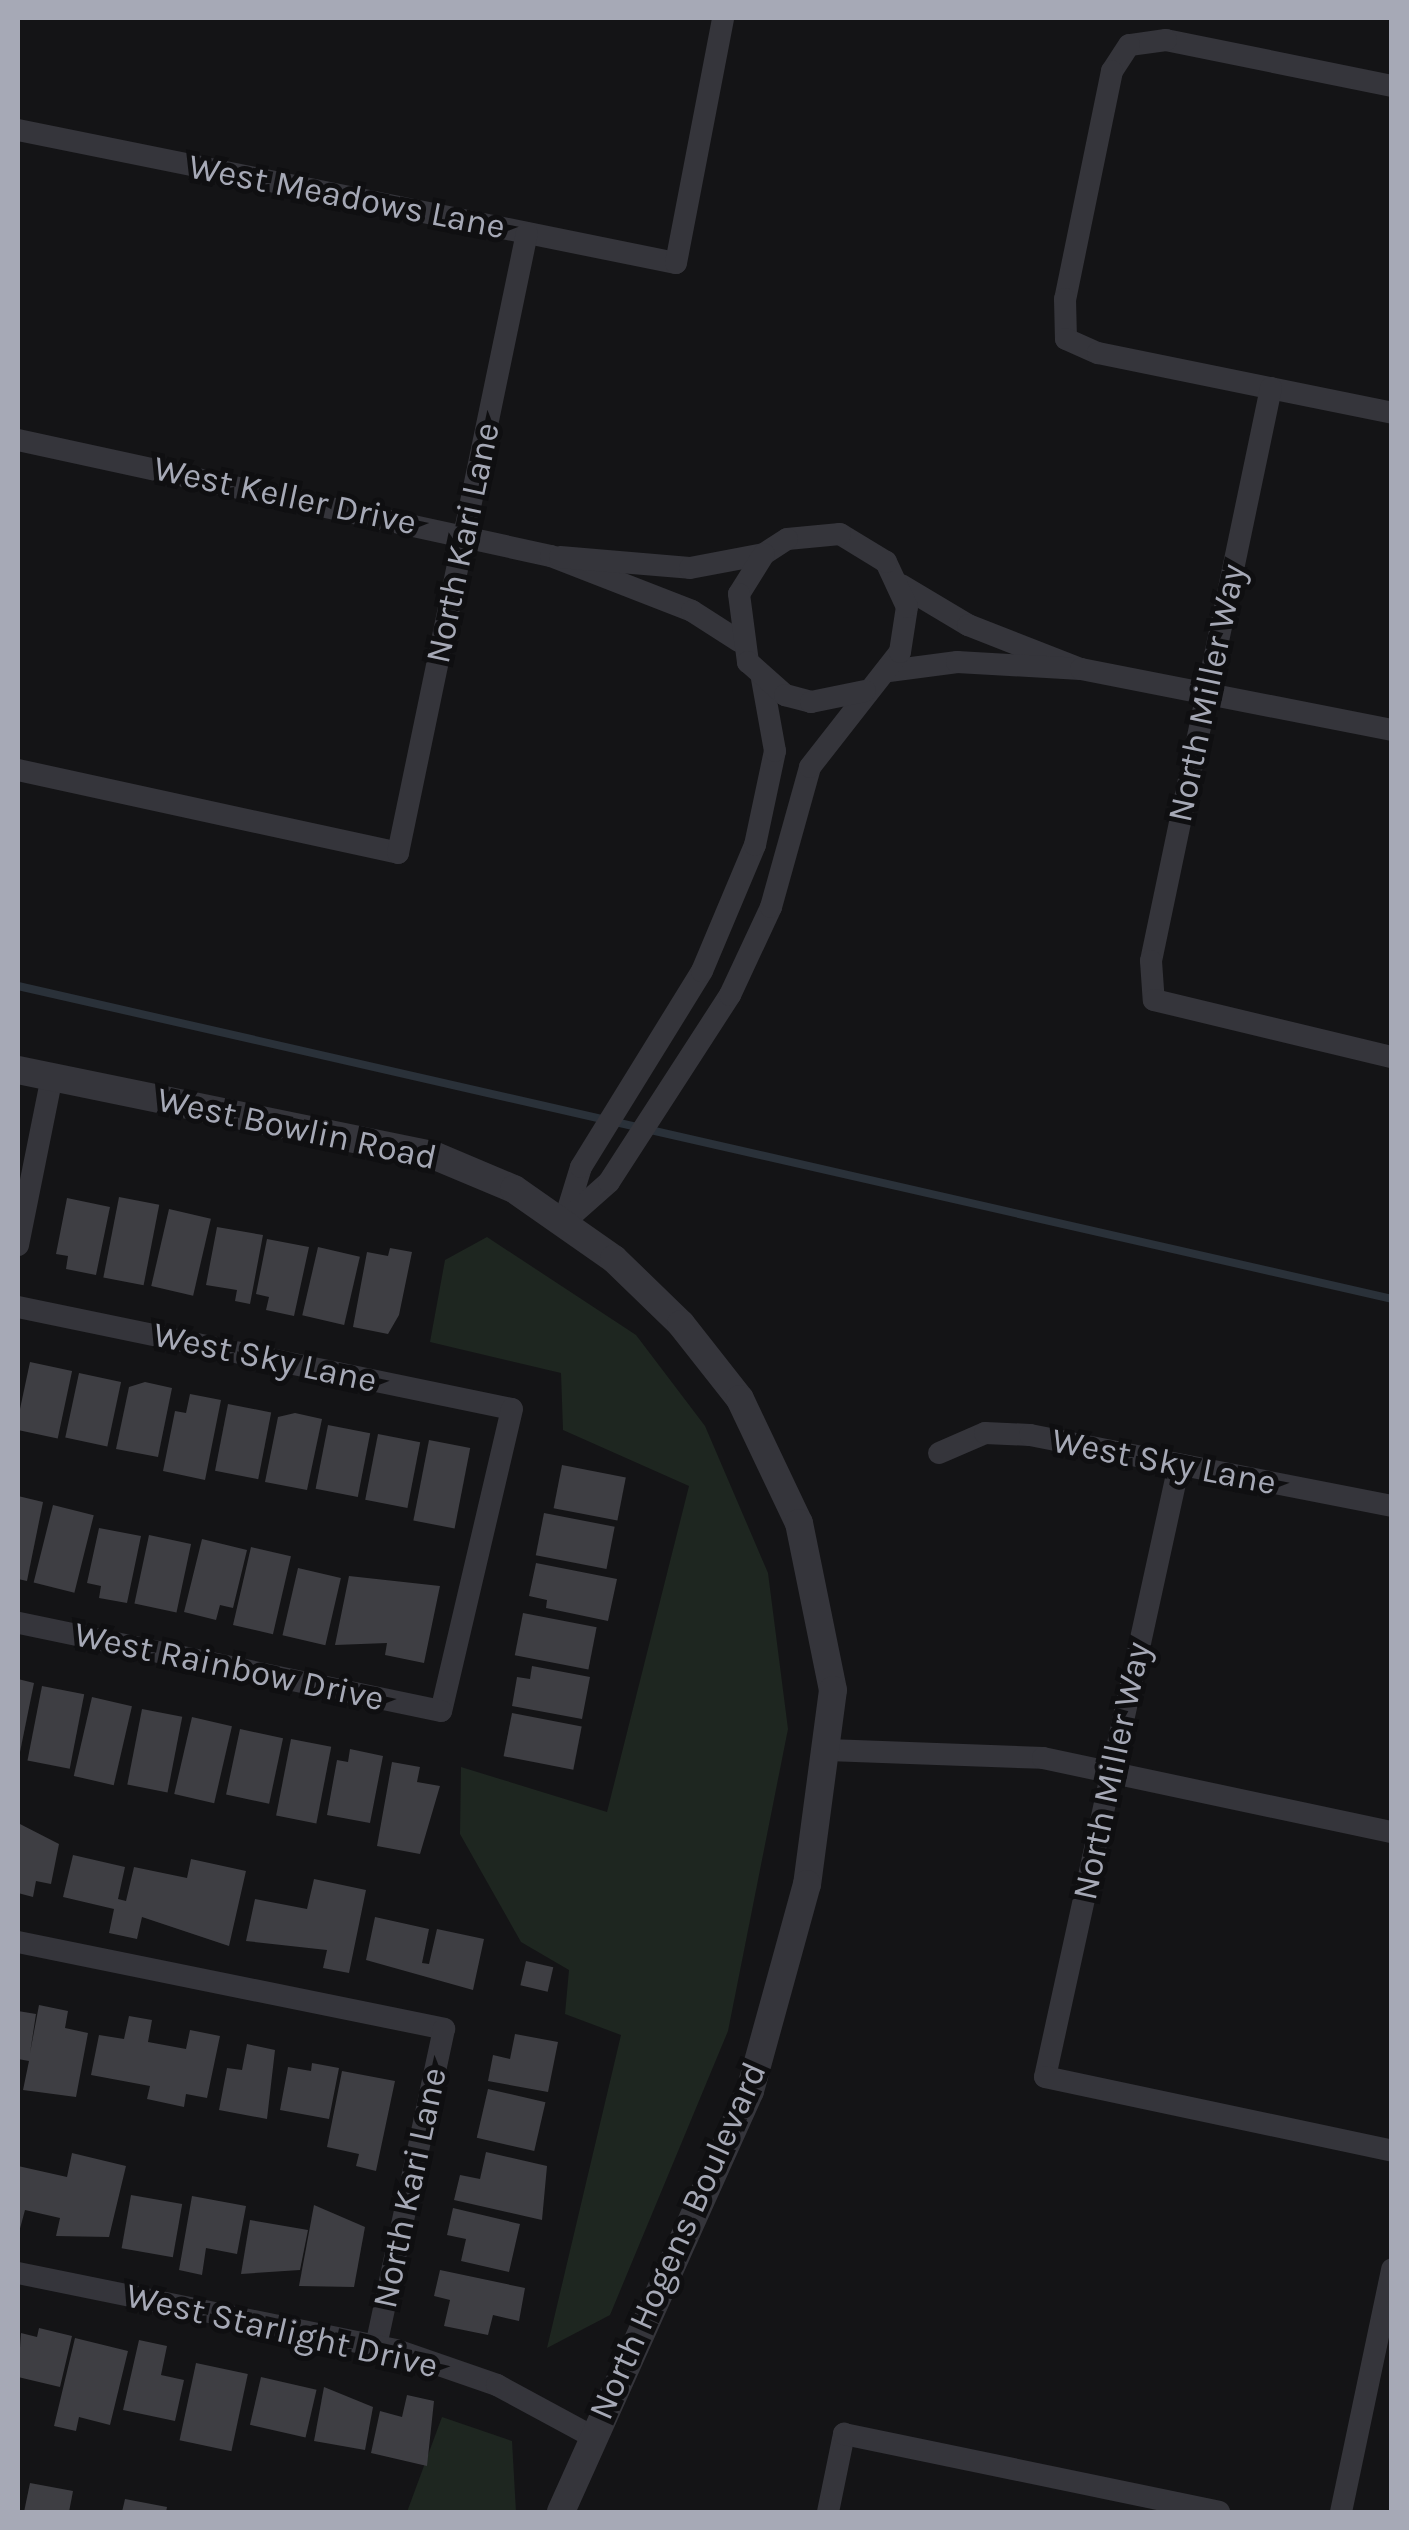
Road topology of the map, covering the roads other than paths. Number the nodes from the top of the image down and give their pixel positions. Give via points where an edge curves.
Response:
1 (722, 18) edge
2 (1392, 86) edge
3 (18, 130) edge
4 (527, 234) junction
5 (1272, 388) junction
6 (1392, 413) edge
7 (18, 440) edge
8 (464, 534) junction
9 (764, 554) junction
10 (551, 556) junction
11 (901, 585) junction
12 (739, 641) junction
13 (1081, 670) junction
14 (888, 671) junction
15 (762, 679) junction
16 (1208, 690) junction
17 (865, 692) junction
18 (1392, 730) edge
19 (18, 770) edge
20 (1392, 1058) edge
21 (18, 1070) edge
22 (52, 1076) junction
23 (564, 1222) junction
24 (18, 1245) edge
25 (18, 1307) edge
26 (939, 1453) dead end
27 (1179, 1465) junction
28 (1392, 1506) edge
29 (18, 1623) edge
30 (441, 1711) joint
31 (828, 1750) junction
32 (1112, 1772) junction
33 (1392, 1832) edge
34 (18, 1942) edge
35 (1392, 2151) edge
36 (1392, 2269) edge
37 (18, 2273) edge
38 (376, 2346) junction
39 (593, 2437) junction
40 (561, 2512) edge
41 (828, 2512) edge
42 (1219, 2512) edge
43 (1341, 2512) edge

1 - 4 street, West Meadows Lane via 676,264
2 - 5 street via 1166,40 1130,45 1112,71 1064,298 1066,339
3 - 4 street, West Meadows Lane
4 - 8 street, North Kari Lane
5 - 6 street
5 - 16 street, North Miller Way
7 - 8 street, West Keller Drive
8 - 10 street, West Keller Drive
8 - 19 street, North Kari Lane via 398,853
9 - 10 street, West Keller Drive via 690,568
9 - 11 street via 800,536 840,534 886,562
9 - 12 street via 739,594
10 - 12 street, West Keller Drive via 692,610
11 - 13 street via 968,625
11 - 14 street via 906,630
12 - 15 street
13 - 14 street via 957,662
13 - 16 street
14 - 17 street
15 - 17 street via 811,702
15 - 23 street via 775,751 755,845 702,971 592,1149
16 - 18 street
16 - 20 street, North Miller Way via 1151,961 1154,1000
17 - 23 street via 810,767 771,907 730,996 624,1158
21 - 22 street, West Bowlin Road
22 - 23 street, West Bowlin Road via 433,1155
22 - 24 street
23 - 31 street, North Hogens Boulevard via 681,1324 774,1458 814,1576 833,1690
25 - 30 street, West Sky Lane via 512,1409
26 - 27 street, West Sky Lane via 985,1434 1030,1435
27 - 28 street, West Sky Lane
27 - 32 street, North Miller Way
29 - 30 street, West Rainbow Drive
31 - 32 street via 1024,1757
31 - 39 street, North Hogens Boulevard via 808,1884 750,2091
32 - 33 street
32 - 35 street, North Miller Way via 1045,2077
34 - 38 street, North Kari Lane via 444,2030
36 - 43 street
37 - 38 street, West Starlight Drive
38 - 39 street, West Starlight Drive via 496,2384
39 - 40 street, North Hogens Boulevard
41 - 42 street via 844,2434

